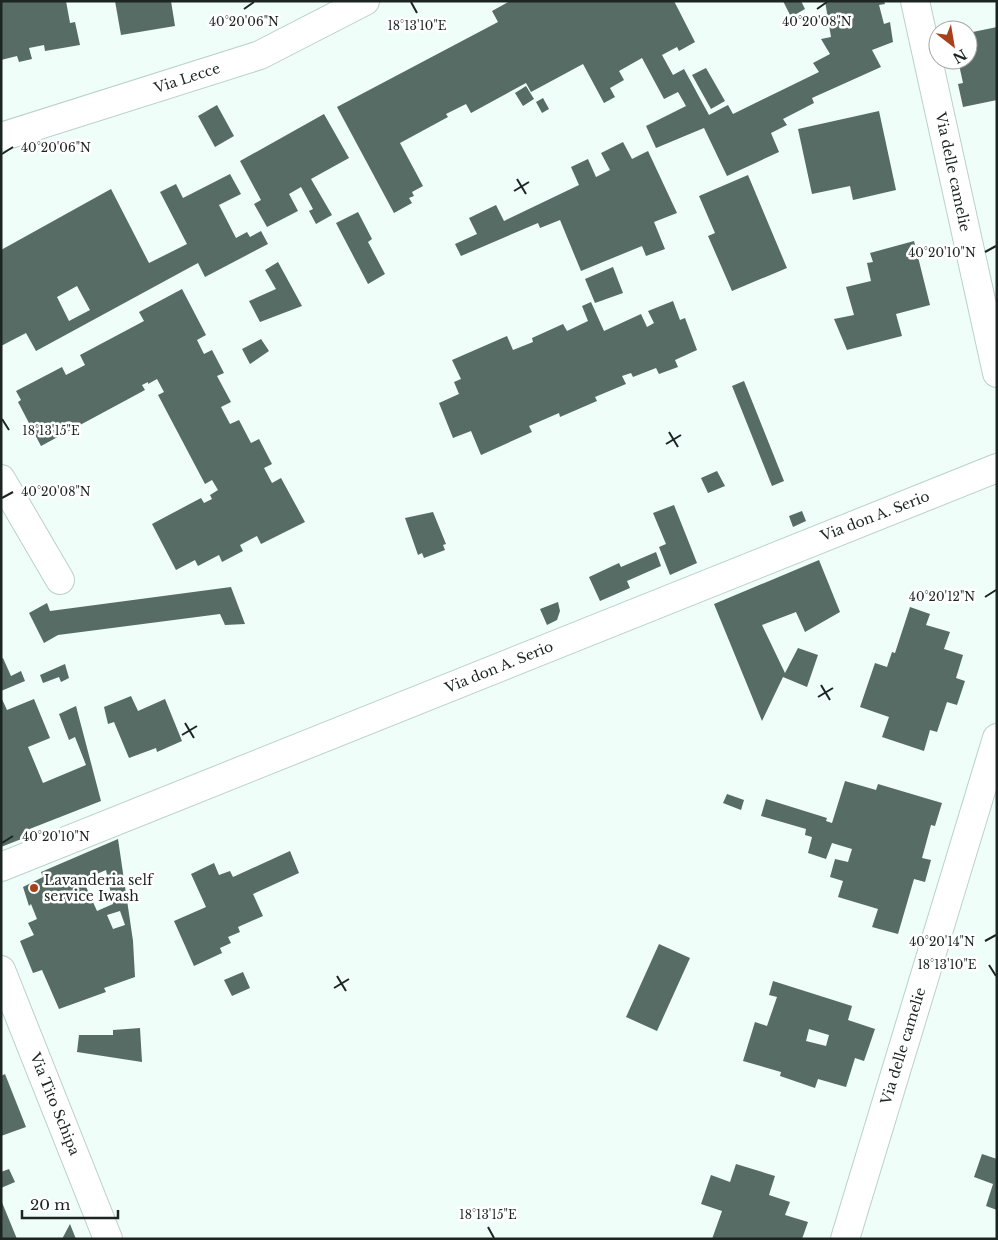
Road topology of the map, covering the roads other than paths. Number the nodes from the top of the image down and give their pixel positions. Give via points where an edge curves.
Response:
1 (365, 1) edge
2 (915, 1) edge
3 (1, 137) edge
4 (995, 356) edge
5 (997, 468) edge
6 (1, 479) edge
7 (60, 580) dead end
8 (997, 738) edge
9 (1, 867) edge
10 (1, 970) edge
11 (108, 1239) edge
12 (845, 1239) edge

1 - 3 street, Via Lecce via 260,55
2 - 4 street, Via delle camelie
5 - 9 street, Via don A. Serio
6 - 7 street
8 - 12 street, Via delle camelie
10 - 11 street, Via Tito Schipa

